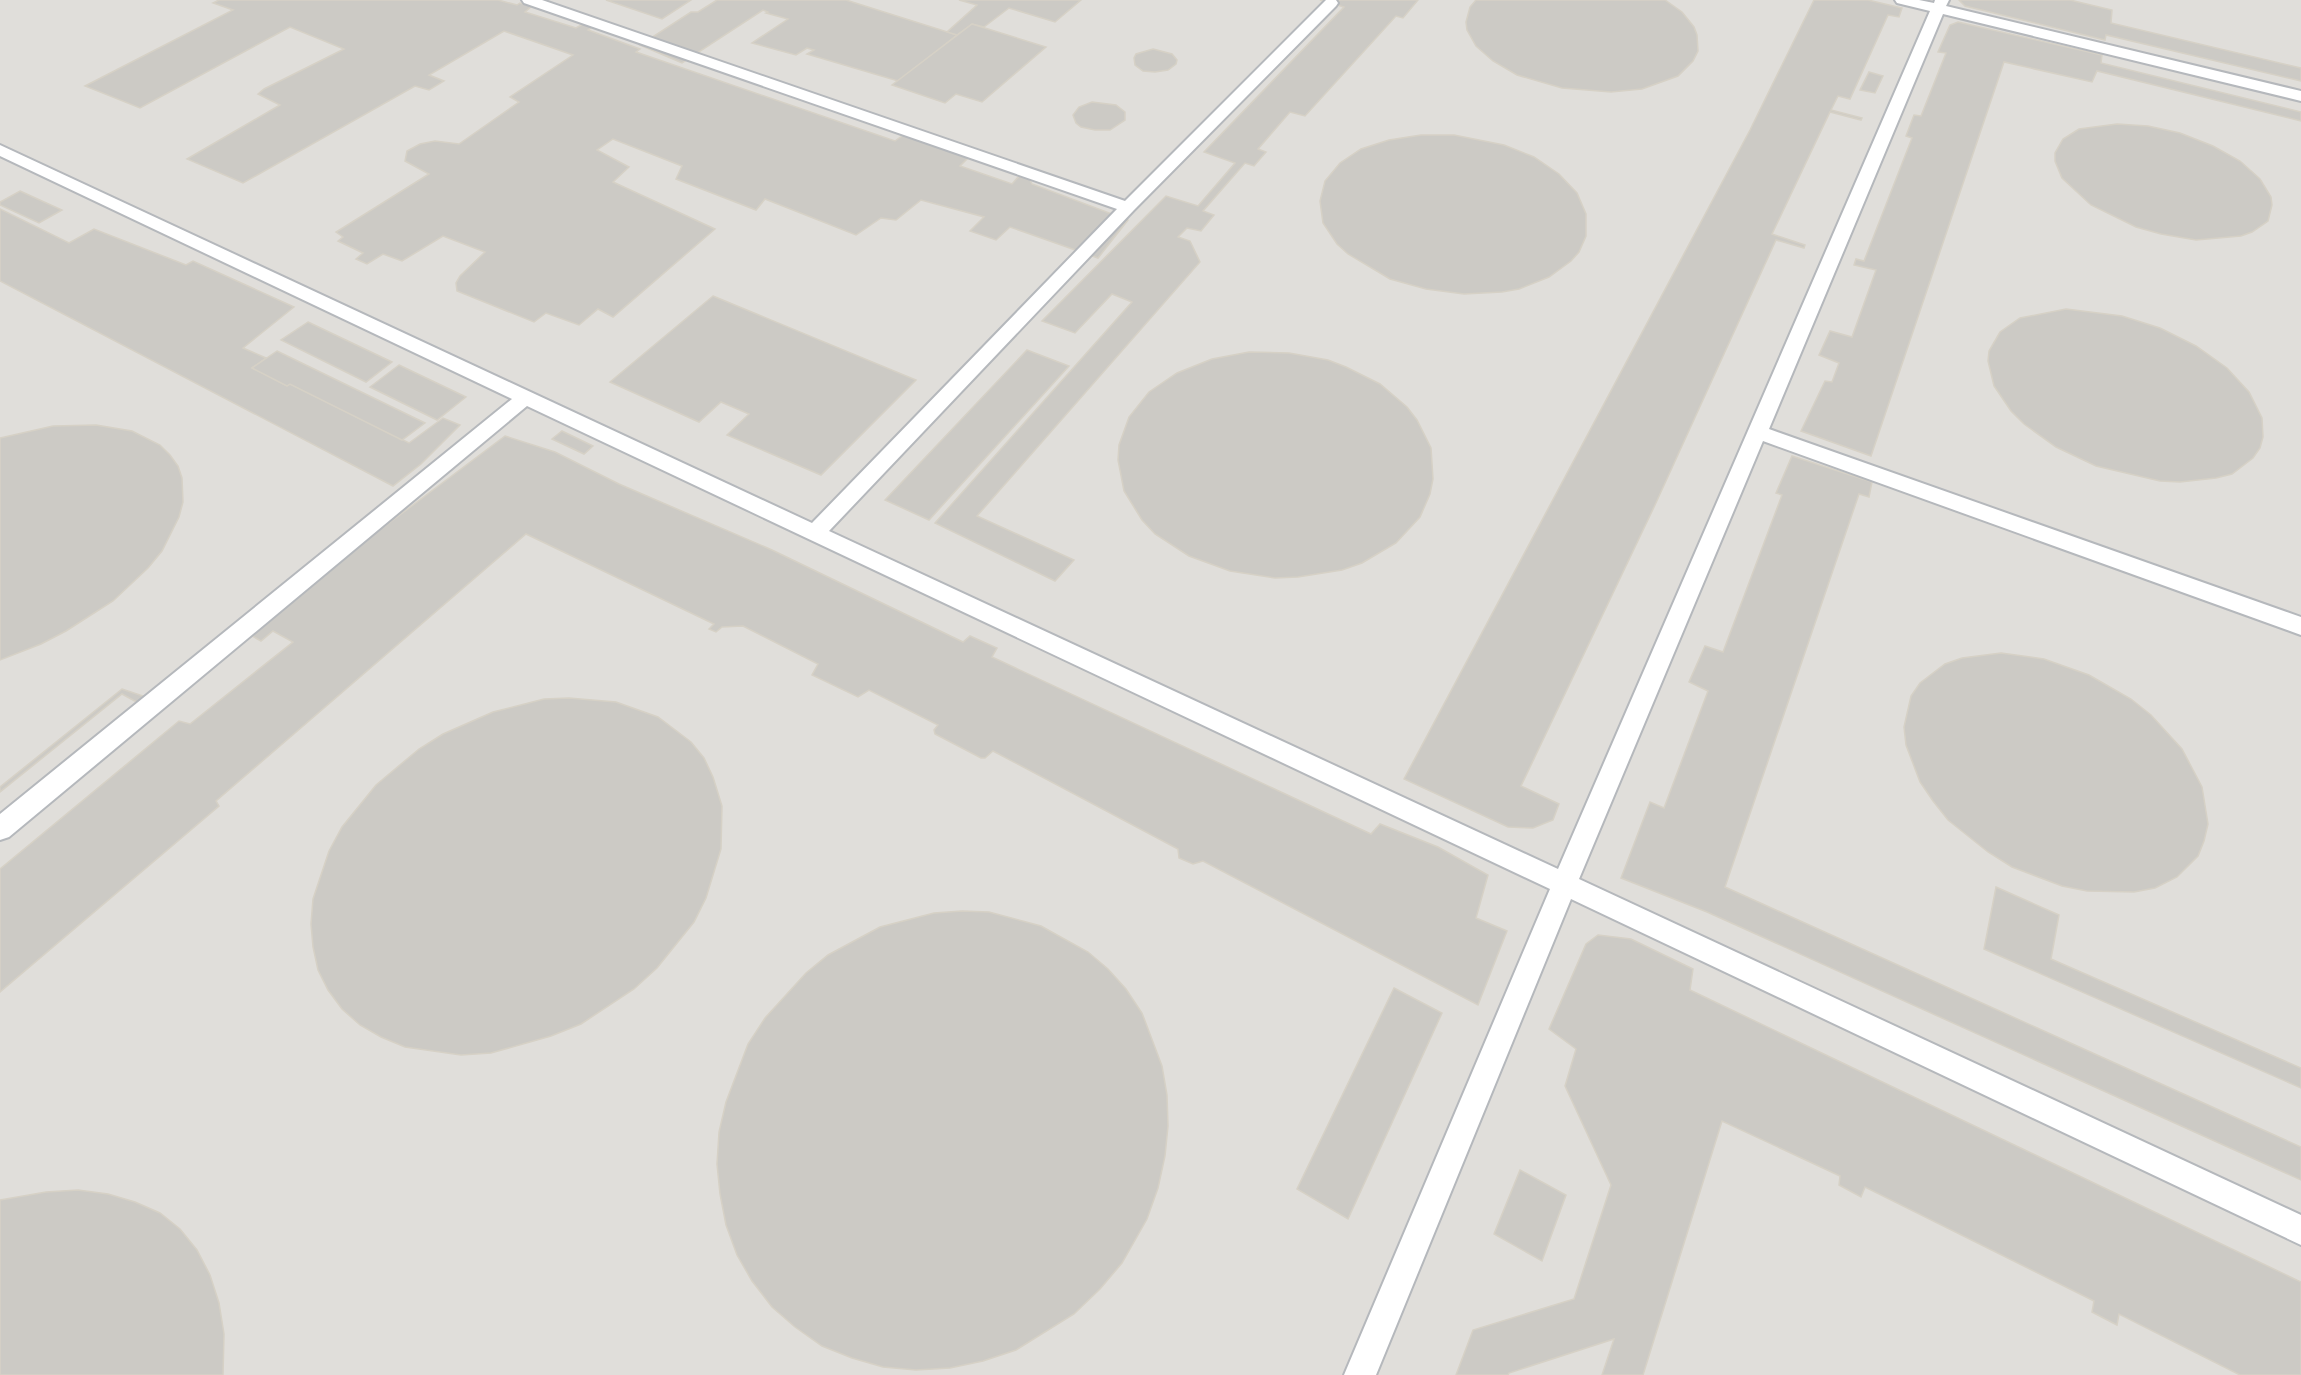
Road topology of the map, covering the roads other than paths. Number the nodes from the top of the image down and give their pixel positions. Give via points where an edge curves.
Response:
1 (529, 0) edge
2 (1902, 0) edge
3 (1331, 3) dead end
4 (1940, 4) edge
5 (2301, 96) edge
6 (0, 150) edge
7 (1128, 207) junction
8 (525, 398) junction
9 (1757, 432) junction
10 (815, 533) junction
11 (2301, 626) edge
12 (0, 829) edge
13 (1565, 883) junction
14 (2301, 1230) edge
15 (1360, 1375) edge

1 - 7 lane
2 - 4 lane
3 - 7 lane
4 - 5 lane
4 - 9 lane
6 - 8 lane
7 - 10 lane
8 - 10 lane
8 - 12 lane
9 - 11 lane
9 - 13 lane
10 - 13 lane
13 - 14 lane
13 - 15 lane

